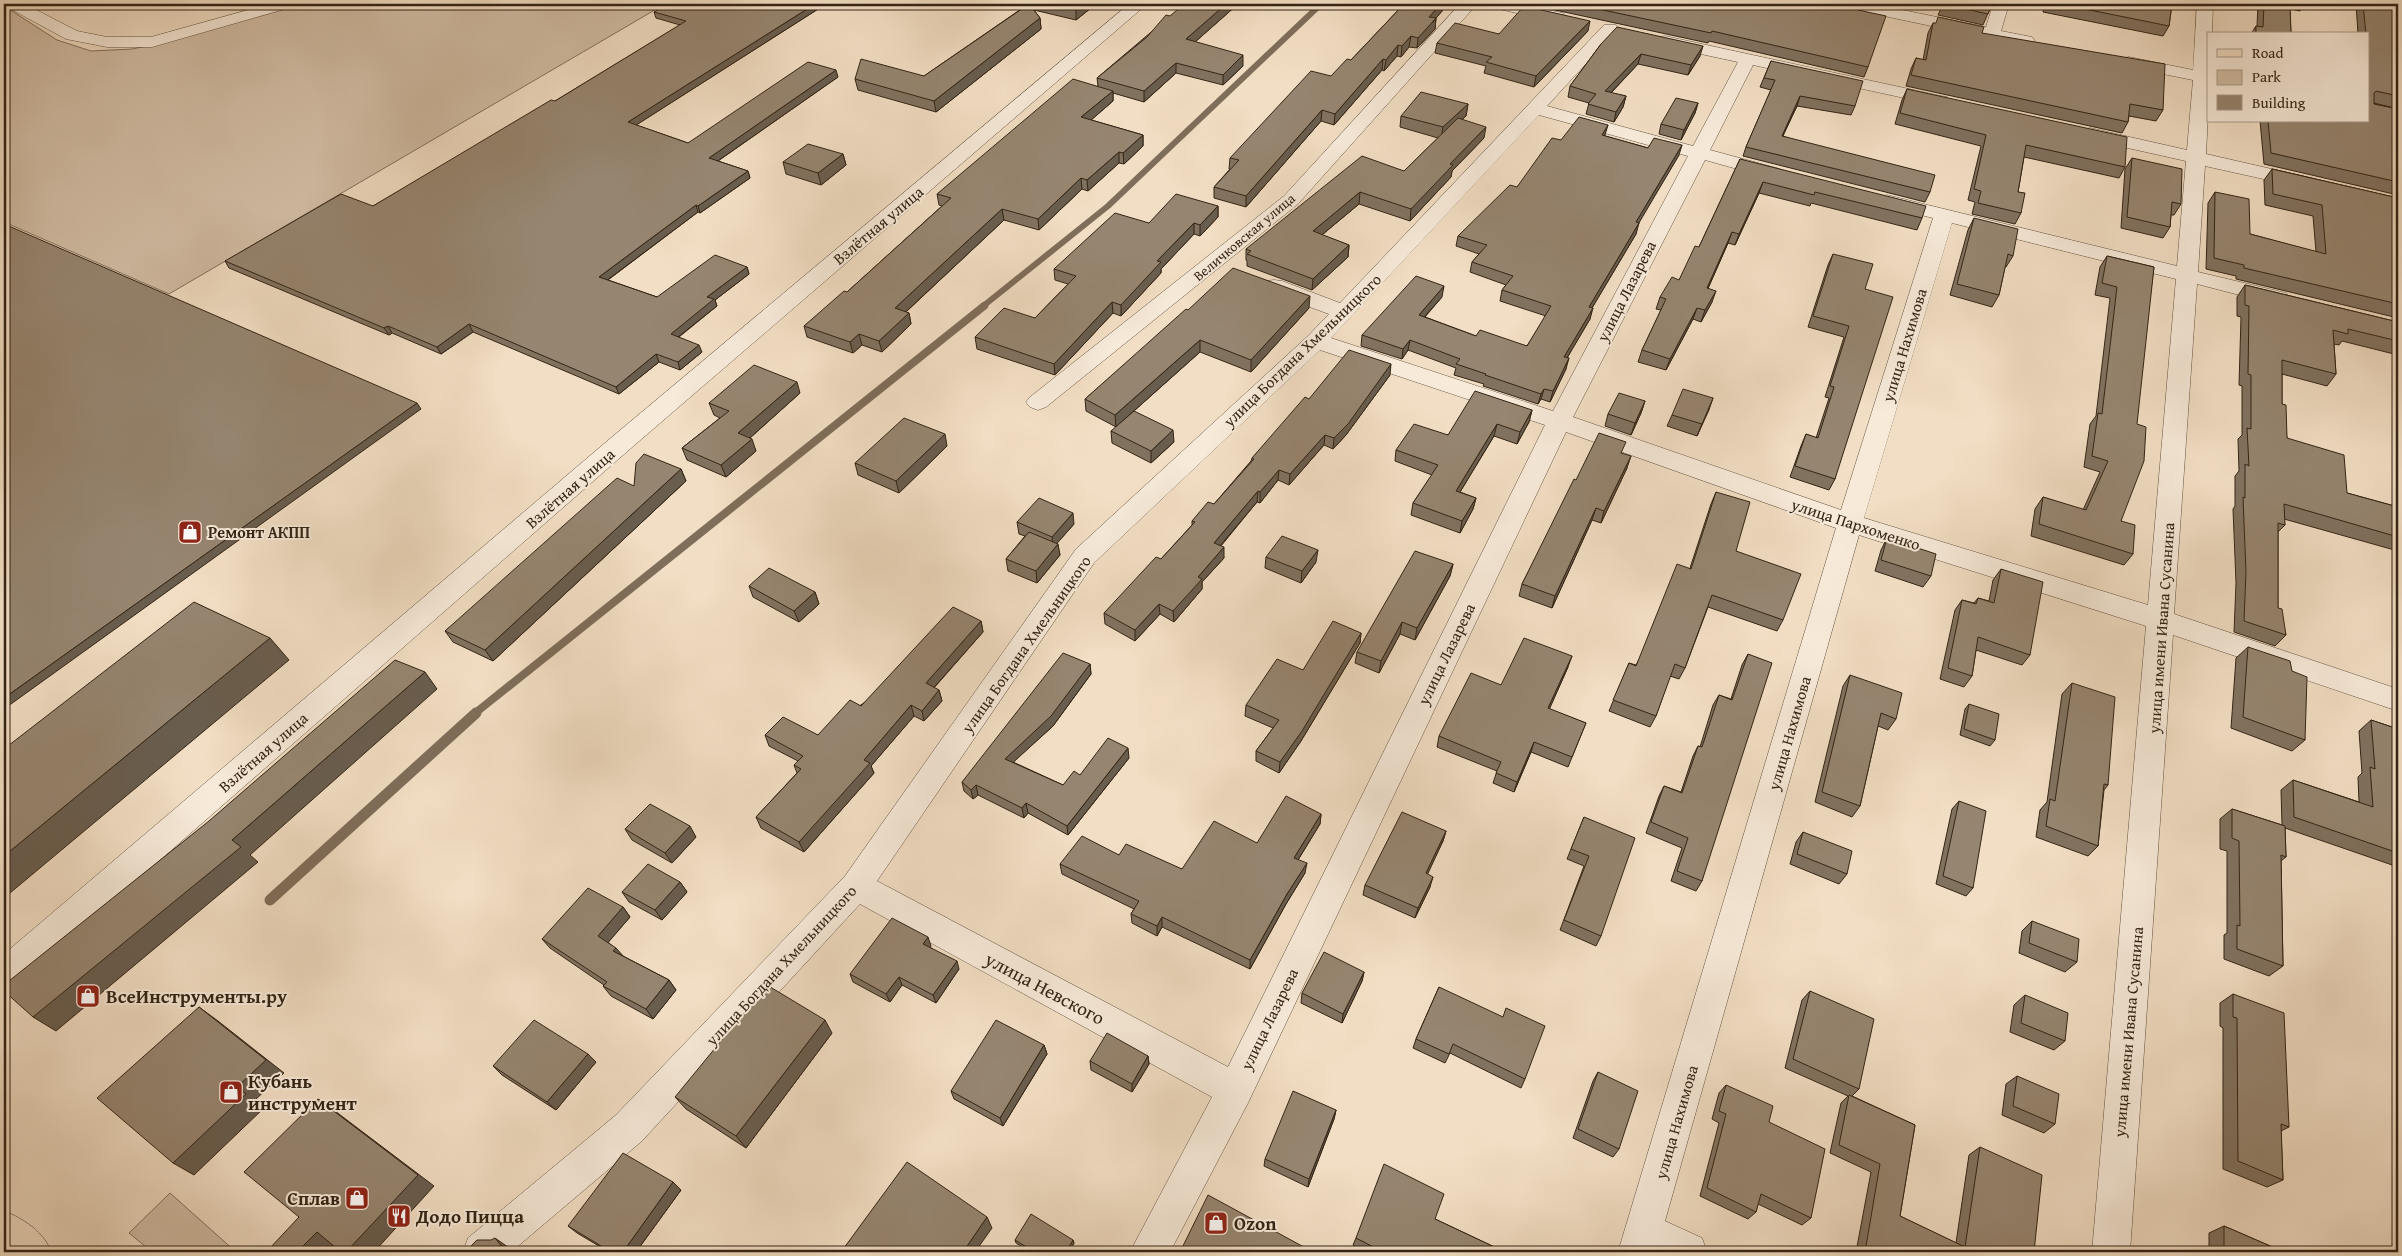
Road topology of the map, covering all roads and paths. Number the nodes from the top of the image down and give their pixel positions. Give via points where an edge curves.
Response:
1 (14, 4) edge
2 (286, 4) edge
3 (1139, 4) edge
4 (1469, 4) edge
5 (1496, 4) edge
6 (1851, 4) edge
7 (2002, 4) edge
8 (2205, 4) edge
9 (1572, 21) edge
10 (1610, 29) dead end
11 (1992, 34) junction
12 (1647, 37) edge
13 (2039, 44) edge
14 (1748, 59) junction
15 (2116, 60) edge
16 (2205, 78) edge
17 (1962, 106) edge
18 (1536, 109) junction
19 (2069, 129) edge
20 (1697, 153) junction
21 (2195, 156) junction
22 (1792, 177) edge
23 (2321, 185) edge
24 (1868, 196) edge
25 (1944, 216) junction
26 (1233, 270) junction
27 (2187, 276) junction
28 (2293, 302) edge
29 (1344, 312) junction
30 (1316, 341) junction
31 (1038, 402) dead end
32 (1558, 421) junction
33 (1850, 523) junction
34 (2161, 620) junction
35 (2398, 700) edge
36 (856, 886) junction
37 (4, 976) edge
38 (1235, 1090) junction
39 (4, 1230) edge
40 (1640, 1242) edge
41 (32, 1252) edge
42 (482, 1252) edge
43 (1149, 1252) edge
44 (1688, 1252) edge
45 (2111, 1252) edge

1 - 2 street via 72,35 107,42 152,42
3 - 37 street, Взлётная улица via 613,450
4 - 26 street, Величковская улица via 1291,200
5 - 9 street
6 - 11 street
7 - 11 street
8 - 16 street, улица имени Ивана Сусанина
10 - 18 street, улица Богдана Хмельницкого
11 - 13 street
12 - 14 street
14 - 17 street
14 - 20 street, улица Лазарева
15 - 16 street
16 - 21 street, улица имени Ивана Сусанина
18 - 20 street
18 - 29 street, улица Богдана Хмельницкого
19 - 21 street
20 - 22 street
20 - 32 street, улица Лазарева
21 - 23 street
21 - 27 street, улица имени Ивана Сусанина
24 - 25 street
25 - 27 street
25 - 33 street, улица Нахимова
26 - 29 street
26 - 31 street, Величковская улица
27 - 28 street
27 - 34 street, улица имени Ивана Сусанина
29 - 30 street, улица Богдана Хмельницкого
30 - 32 street, улица Пархоменко
30 - 36 street, улица Богдана Хмельницкого via 1086,556
32 - 33 street, улица Пархоменко
32 - 38 street, улица Лазарева
33 - 34 street, улица Пархоменко
33 - 40 street, улица Нахимова
34 - 35 street, улица Пархоменко
34 - 45 street, улица имени Ивана Сусанина
36 - 38 street, улица Невского
36 - 42 street, улица Богдана Хмельницкого via 629,1128
38 - 43 street, улица Лазарева
39 - 41 main road
40 - 44 street

